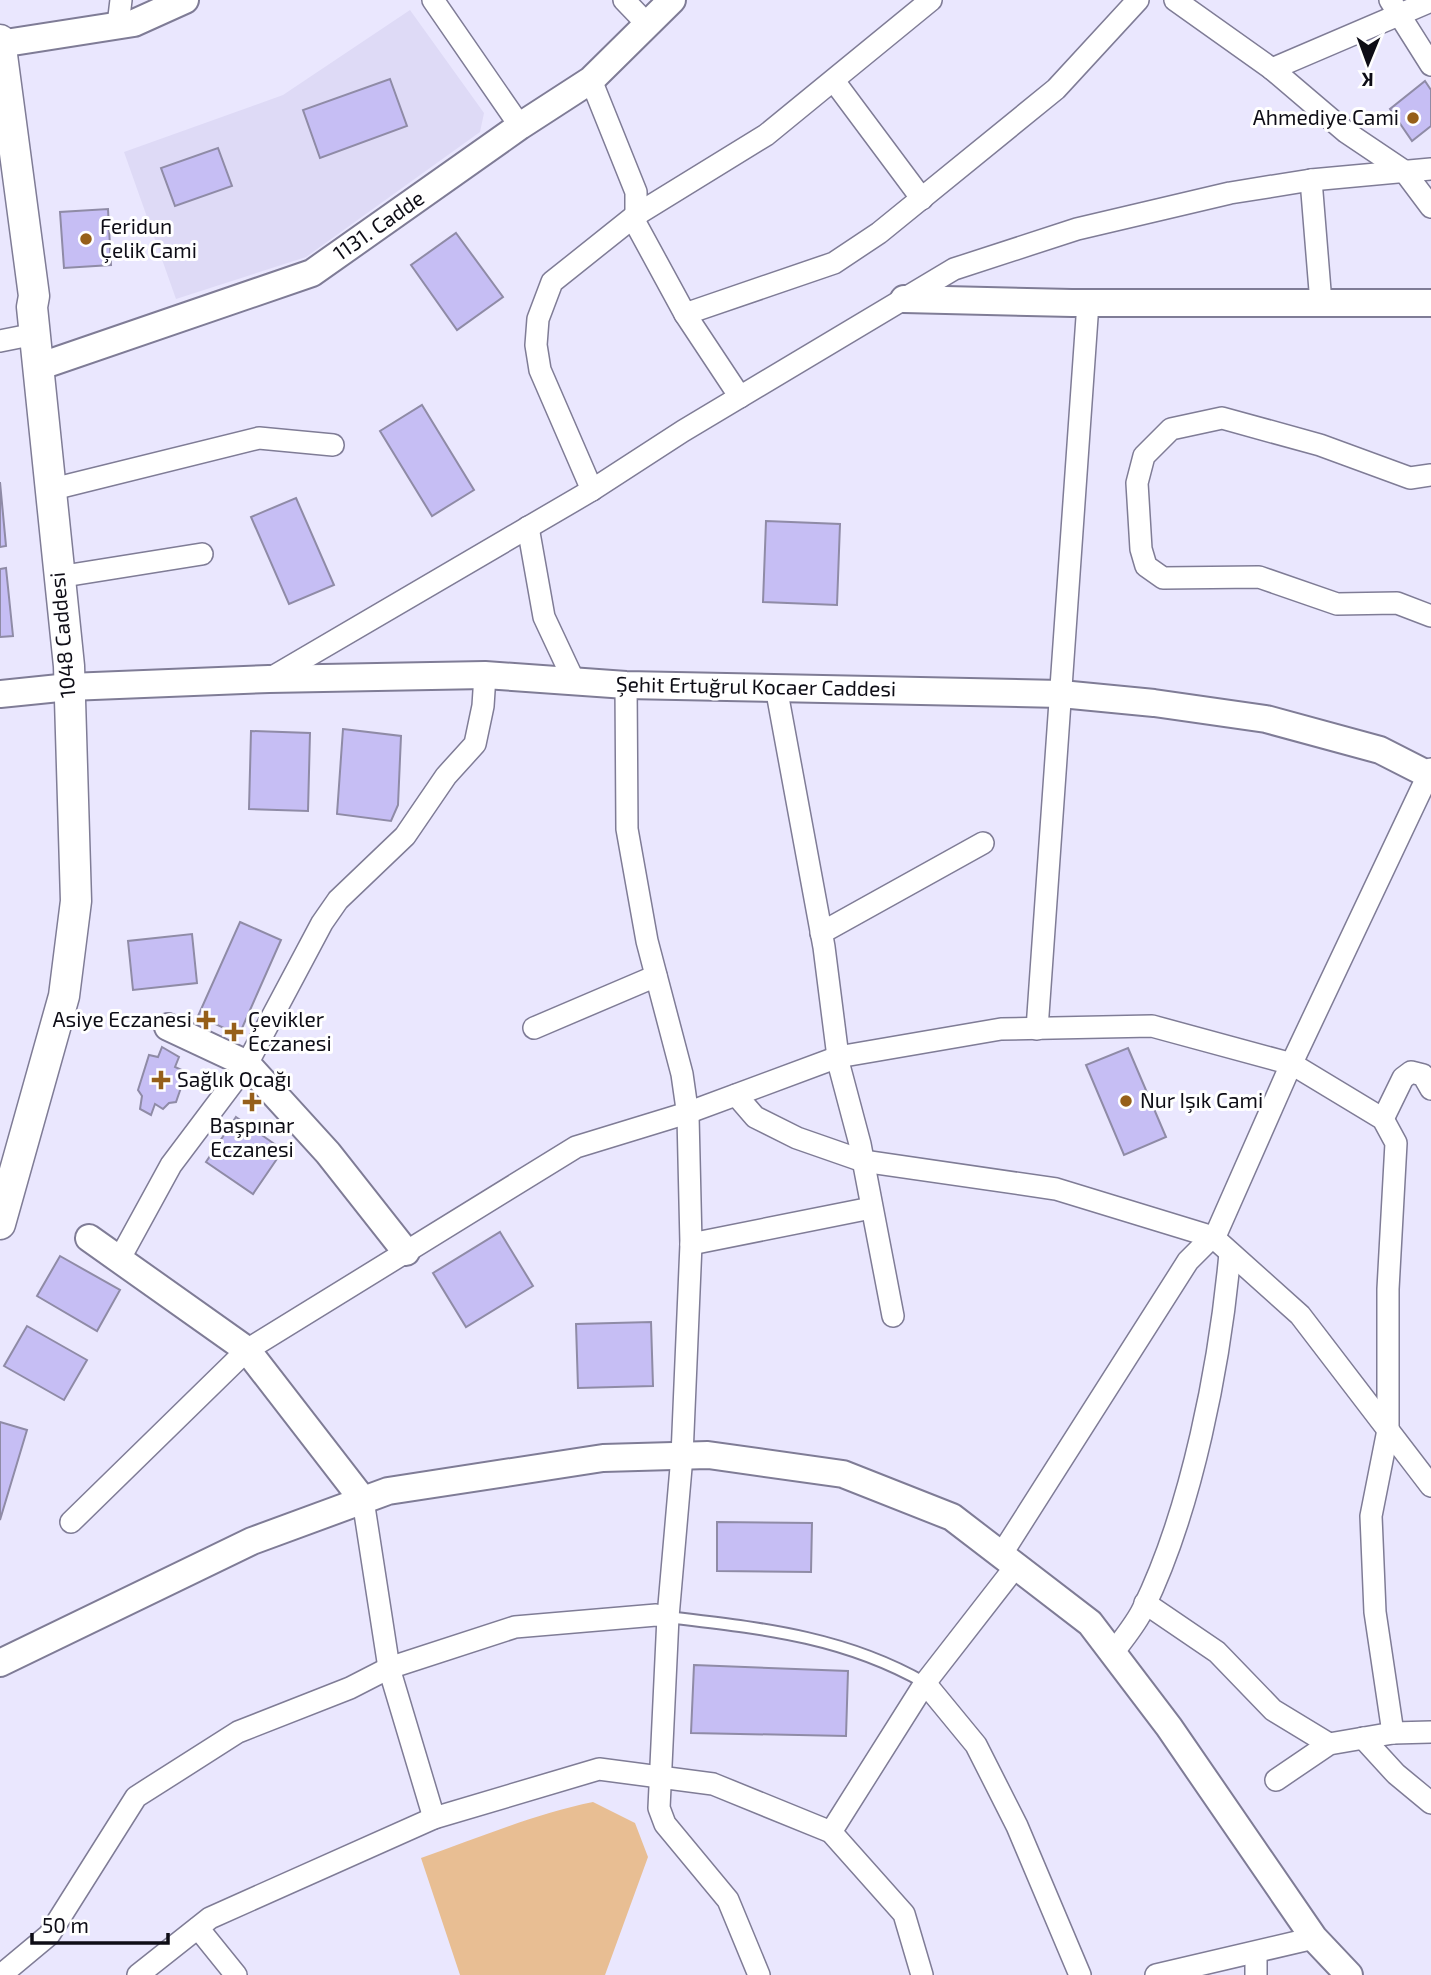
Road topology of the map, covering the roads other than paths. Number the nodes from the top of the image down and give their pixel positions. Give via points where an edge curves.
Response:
1 (185, 0) edge
2 (433, 0) edge
3 (624, 0) edge
4 (672, 0) edge
5 (931, 0) edge
6 (1138, 0) edge
7 (1175, 0) edge
8 (1431, 1) edge
9 (1395, 8) edge
10 (119, 13) edge
11 (648, 24) junction
12 (0, 43) edge
13 (1431, 65) edge
14 (1272, 69) junction
15 (591, 80) junction
16 (834, 81) junction
17 (520, 126) junction
18 (7, 150) edge
19 (1431, 169) edge
20 (1404, 171) junction
21 (1311, 180) junction
22 (922, 199) junction
23 (1431, 207) edge
24 (636, 215) junction
25 (904, 299) junction
26 (1087, 303) junction
27 (1321, 303) junction
28 (1431, 303) edge
29 (685, 314) junction
30 (35, 334) junction
31 (0, 341) edge
32 (38, 367) junction
33 (740, 397) junction
34 (333, 445) dead end
35 (1431, 475) edge
36 (50, 490) junction
37 (592, 490) junction
38 (528, 527) junction
39 (202, 554) dead end
40 (58, 577) junction
41 (1431, 616) edge
42 (485, 675) junction
43 (270, 679) junction
44 (574, 681) junction
45 (626, 684) junction
46 (69, 687) junction
47 (776, 687) junction
48 (0, 694) edge
49 (1061, 694) junction
50 (1430, 773) edge
51 (983, 843) dead end
52 (821, 933) junction
53 (656, 976) junction
54 (168, 1027) dead end
55 (534, 1028) dead end
56 (1037, 1029) junction
57 (838, 1056) junction
58 (247, 1063) junction
59 (1292, 1063) junction
60 (1431, 1089) edge
61 (736, 1095) junction
62 (687, 1113) junction
63 (1383, 1119) junction
64 (863, 1161) junction
65 (871, 1208) junction
66 (0, 1224) edge
67 (1213, 1237) junction
68 (89, 1238) dead end
69 (691, 1244) junction
70 (406, 1252) junction
71 (1230, 1253) junction
72 (119, 1260) junction
73 (893, 1316) dead end
74 (247, 1349) junction
75 (1388, 1430) junction
76 (682, 1456) junction
77 (1431, 1485) edge
78 (363, 1500) junction
79 (71, 1522) dead end
80 (1009, 1560) junction
81 (1146, 1604) junction
82 (668, 1617) junction
83 (1113, 1653) junction
84 (0, 1663) edge
85 (389, 1668) junction
86 (925, 1683) junction
87 (1431, 1732) edge
88 (1393, 1733) junction
89 (1363, 1738) junction
90 (1329, 1744) junction
91 (661, 1776) junction
92 (1276, 1780) dead end
93 (1431, 1803) edge
94 (434, 1818) junction
95 (831, 1832) junction
96 (198, 1928) junction
97 (1314, 1938) junction
98 (1256, 1953) junction
99 (1, 1975) edge
100 (138, 1975) edge
101 (236, 1975) edge
102 (759, 1975) edge
103 (922, 1975) edge
104 (1080, 1975) edge
105 (1156, 1975) edge
106 (1256, 1975) edge
107 (1349, 1975) edge

1 - 10 street via 134,23
2 - 17 street
3 - 11 street
4 - 11 street, 1131. Cadde
5 - 16 street
6 - 22 street via 1056,89
7 - 14 street
8 - 9 street
9 - 13 street
9 - 14 street
10 - 12 street
11 - 15 street, 1131. Cadde
12 - 18 main road, 1048 Caddesi
14 - 20 street via 1346,132
15 - 17 street, 1131. Cadde
15 - 24 street via 636,192
16 - 22 street
16 - 24 street via 766,135
17 - 32 street, 1131. Cadde via 312,273
18 - 30 main road, 1048 Caddesi via 34,296
19 - 20 street
20 - 21 street
20 - 23 street
21 - 25 street via 1230,193 1077,229 954,269
21 - 27 street
22 - 29 street via 834,263
24 - 29 street via 636,224
24 - 37 street via 552,282 538,319 540,370
25 - 26 street
25 - 33 street
26 - 27 street
26 - 49 street
27 - 28 street
29 - 33 street
30 - 31 street
30 - 32 main road, 1048 Caddesi
32 - 36 main road, 1048 Caddesi
33 - 37 street
34 - 36 street via 259,438
35 - 41 street via 1410,478 1320,445 1222,418 1171,429 1144,456 1137,483 1141,550 1146,566 1163,578 1259,577 1337,604 1397,603
36 - 40 main road, 1048 Caddesi
37 - 38 street
38 - 43 street
38 - 44 street via 544,617
39 - 40 street
40 - 46 main road, 1048 Caddesi
42 - 43 street, Şehit Ertuğrul Kocaer Caddesi
42 - 44 street, Şehit Ertuğrul Kocaer Caddesi
42 - 58 street via 475,744 446,776 405,836 338,900
43 - 46 street, Şehit Ertuğrul Kocaer Caddesi
44 - 45 street, Şehit Ertuğrul Kocaer Caddesi
45 - 47 street, Şehit Ertuğrul Kocaer Caddesi
45 - 53 street via 627,829
46 - 48 street, Şehit Ertuğrul Kocaer Caddesi
46 - 66 main road, 1048 Caddesi via 75,901 65,988
47 - 49 street, Şehit Ertuğrul Kocaer Caddesi
47 - 52 street
49 - 50 street, Şehit Ertuğrul Kocaer Caddesi via 1266,719 1380,750
49 - 56 street
50 - 59 street
51 - 52 street
52 - 57 street
53 - 55 street
53 - 62 street
54 - 58 street
56 - 57 street via 1001,1029
56 - 59 street via 1152,1026
57 - 61 street
57 - 64 street
58 - 70 street via 328,1153
58 - 72 street via 171,1165
59 - 63 street
59 - 67 street
60 - 63 street via 1423,1075 1411,1072 1403,1078
61 - 62 street
61 - 64 street via 755,1117 797,1138
62 - 69 street
62 - 70 street via 576,1147
63 - 75 street via 1396,1143 1388,1289
64 - 65 street
64 - 67 street via 1056,1189
65 - 69 street
65 - 73 street
67 - 71 street
67 - 80 street via 1188,1261
68 - 72 street
69 - 76 street
70 - 74 street
71 - 75 street via 1300,1315
71 - 81 street via 1224,1323 1182,1508
72 - 74 street
74 - 78 street
74 - 79 street
75 - 77 street
75 - 88 street via 1371,1516 1375,1612
76 - 78 street via 603,1458 388,1490
76 - 80 street via 708,1455 843,1474 952,1517
76 - 82 street
78 - 84 street via 252,1541
78 - 85 street
80 - 83 street via 1090,1623
80 - 86 street
81 - 83 street
81 - 90 street via 1217,1652 1273,1710
82 - 85 street via 515,1627
82 - 86 lane via 799,1634 893,1665
82 - 91 street
83 - 97 street
85 - 94 street
85 - 99 street via 239,1732 136,1797 49,1935
86 - 95 street
86 - 104 street via 976,1745 1017,1826
87 - 88 street
88 - 89 street
89 - 90 street
89 - 93 street
90 - 92 street
91 - 94 street via 599,1769
91 - 95 street via 713,1784
91 - 102 street via 659,1808 665,1824 728,1900
94 - 96 street via 210,1918
95 - 103 street via 904,1914
96 - 100 street
96 - 101 street
97 - 98 street
97 - 107 street
98 - 105 street
98 - 106 street

